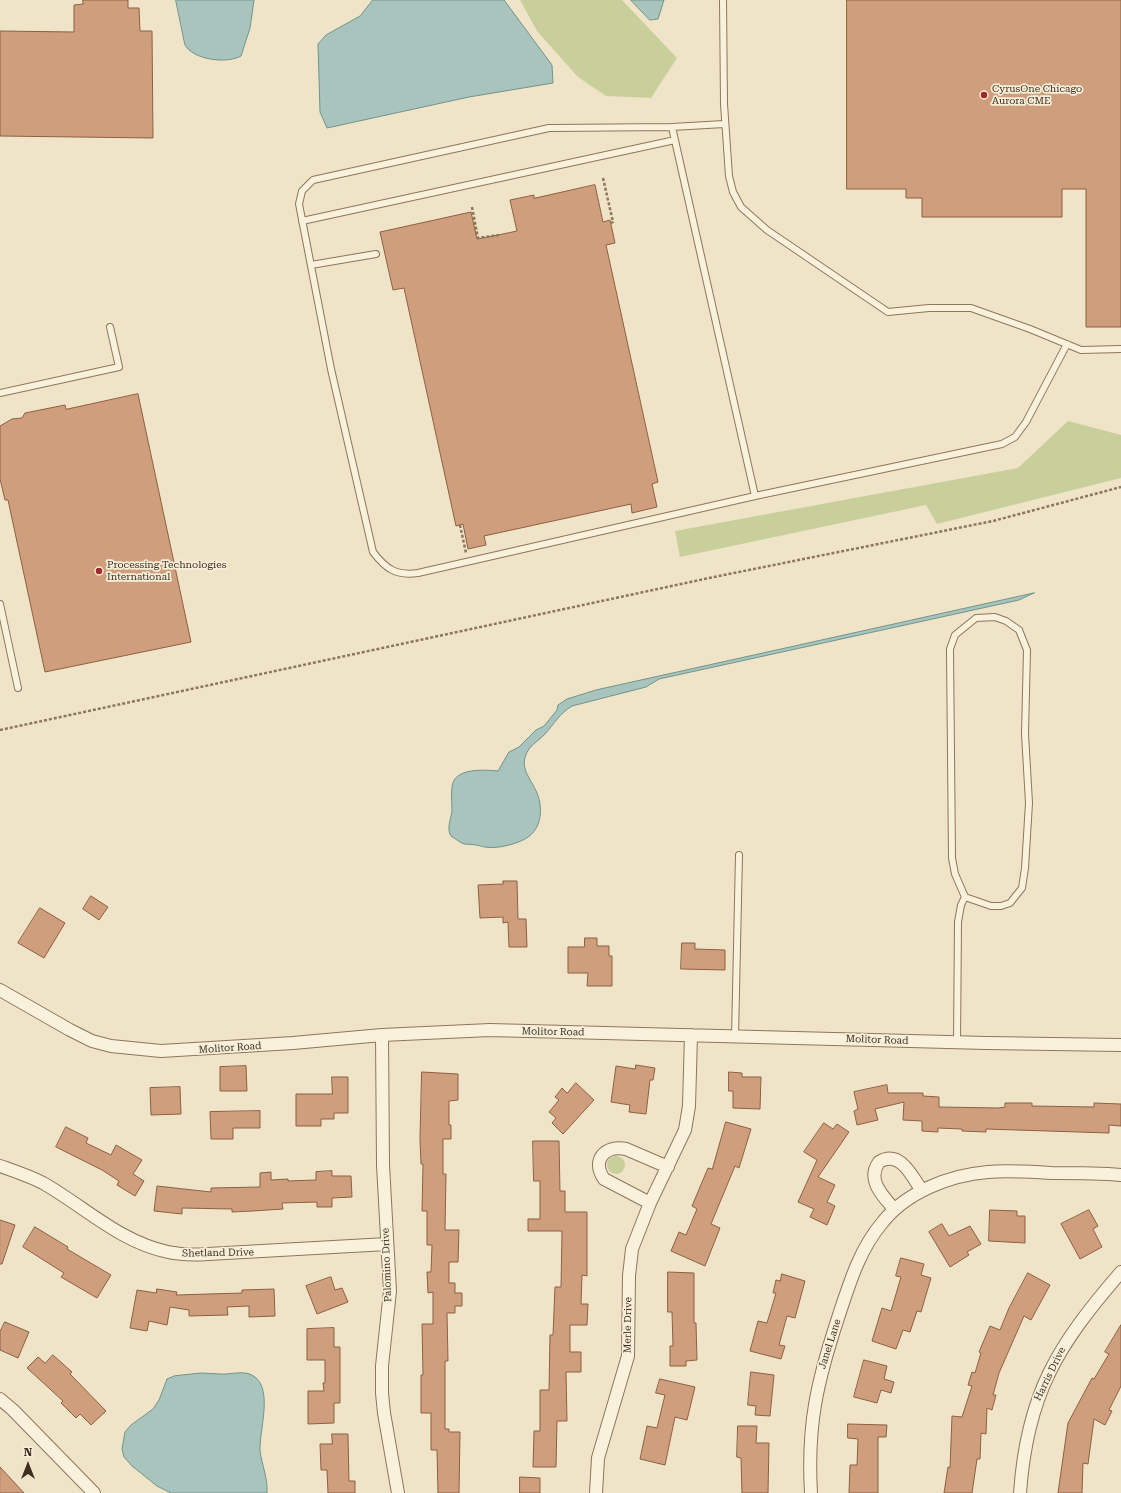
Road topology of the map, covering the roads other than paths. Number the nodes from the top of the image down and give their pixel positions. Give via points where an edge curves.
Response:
1 (723, 0) edge
2 (724, 124) junction
3 (672, 127) junction
4 (675, 140) junction
5 (302, 221) junction
6 (376, 254) dead end
7 (311, 265) junction
8 (110, 327) dead end
9 (1067, 344) junction
10 (1121, 350) edge
11 (0, 393) edge
12 (755, 496) junction
13 (0, 604) edge
14 (18, 688) dead end
15 (739, 855) dead end
16 (965, 897) junction
17 (0, 990) edge
18 (382, 1034) junction
19 (691, 1035) junction
20 (735, 1037) junction
21 (957, 1043) junction
22 (1121, 1045) edge
23 (0, 1166) edge
24 (668, 1167) junction
25 (1121, 1175) edge
26 (922, 1191) junction
27 (650, 1203) junction
28 (894, 1209) junction
29 (387, 1244) junction
30 (1121, 1272) edge
31 (0, 1399) edge
32 (94, 1493) edge
33 (398, 1493) edge
34 (596, 1493) edge
35 (811, 1493) edge
36 (1020, 1493) edge

1 - 2 lane
2 - 3 lane
2 - 9 lane via 729,176 733,192 741,207 767,230 888,312 929,308 971,308
3 - 4 lane
3 - 5 lane via 550,128 313,180 302,191 299,204
4 - 5 lane
4 - 12 lane
5 - 7 lane
6 - 7 lane
7 - 12 lane via 331,369 373,552 390,570 406,574 418,573
8 - 11 lane via 119,367
9 - 10 lane via 1081,350
9 - 12 lane via 1026,422 1015,437 1002,444
13 - 14 lane
15 - 20 lane
16 - 16 lane via 955,874 952,858 950,649 955,635 976,618 995,617 1019,630 1027,650 1025,734 1028,803 1025,868 1022,888 1010,903 991,906
16 - 21 lane via 960,905 958,922
17 - 18 street, Molitor Road via 92,1041 138,1050 204,1050
18 - 19 street, Molitor Road via 490,1030
18 - 29 street, Palomino Drive via 383,1165
19 - 20 street, Molitor Road
19 - 24 street, Merle Drive via 688,1116 685,1130
20 - 21 street, Molitor Road
21 - 22 street, Molitor Road
23 - 29 street, Shetland Drive via 43,1183 120,1234 169,1253 187,1255
24 - 27 street, Merle Drive
24 - 27 street via 626,1148 611,1148 601,1157 598,1164 604,1179
25 - 26 street, Janel Lane via 986,1172 958,1177
26 - 28 street, Janel Lane
26 - 28 street via 902,1162 890,1158 879,1162 873,1175 875,1183
27 - 34 street, Merle Drive via 632,1249 628,1356 598,1458
28 - 35 street, Janel Lane via 881,1223 859,1260 822,1366 812,1414 809,1449
29 - 33 street, Palomino Drive via 390,1291 383,1342 382,1393
30 - 36 street, Harris Drive via 1078,1323 1044,1382 1030,1420 1024,1449
31 - 32 street

